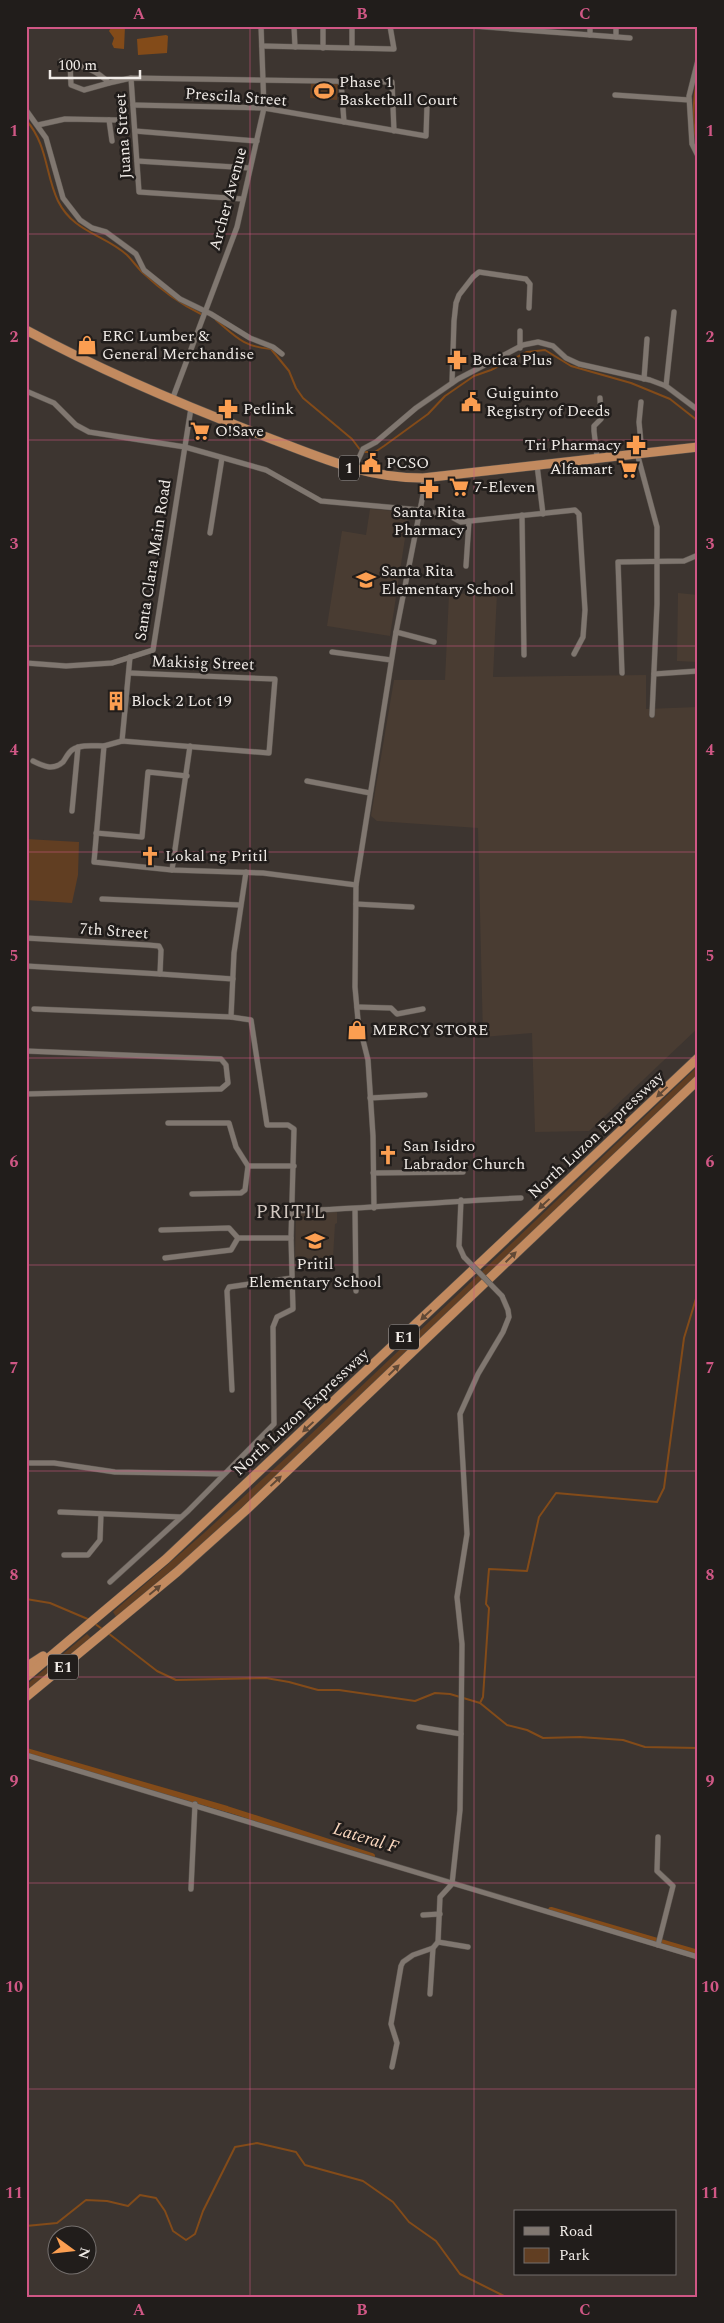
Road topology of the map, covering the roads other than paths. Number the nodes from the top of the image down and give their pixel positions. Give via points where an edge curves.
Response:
1 (261, 26) edge
2 (294, 26) edge
3 (323, 26) edge
4 (351, 26) edge
5 (390, 26) edge
6 (473, 26) edge
7 (568, 26) edge
8 (590, 26) edge
9 (616, 26) edge
10 (499, 27) edge
11 (522, 28) edge
12 (545, 29) edge
13 (568, 34) junction
14 (590, 35) junction
15 (616, 37) junction
16 (630, 38) dead end
17 (262, 46) junction
18 (296, 47) junction
19 (324, 48) junction
20 (352, 48) junction
21 (698, 60) edge
22 (61, 61) dead end
23 (70, 64) junction
24 (131, 78) junction
25 (263, 80) junction
26 (341, 81) junction
27 (109, 83) junction
28 (614, 95) dead end
29 (689, 100) junction
30 (133, 105) junction
31 (427, 106) dead end
32 (264, 108) junction
33 (26, 110) edge
34 (109, 120) junction
35 (117, 120) dead end
36 (344, 122) junction
37 (38, 126) junction
38 (394, 131) junction
39 (135, 132) junction
40 (257, 141) junction
41 (112, 142) dead end
42 (698, 156) edge
43 (137, 161) junction
44 (250, 168) junction
45 (244, 199) junction
46 (529, 308) dead end
47 (205, 312) junction
48 (674, 312) dead end
49 (26, 330) edge
50 (520, 331) dead end
51 (647, 339) dead end
52 (520, 348) junction
53 (282, 354) dead end
54 (644, 378) junction
55 (452, 383) junction
56 (666, 386) junction
57 (26, 391) edge
58 (600, 398) dead end
59 (172, 400) junction
60 (641, 402) dead end
61 (191, 408) junction
62 (698, 410) edge
63 (184, 447) junction
64 (697, 447) edge
65 (639, 453) junction
66 (698, 455) edge
67 (222, 458) junction
68 (597, 458) junction
69 (537, 465) junction
70 (354, 469) junction
71 (423, 478) junction
72 (420, 510) junction
73 (522, 514) junction
74 (543, 514) junction
75 (470, 521) junction
76 (210, 533) dead end
77 (698, 555) edge
78 (656, 562) junction
79 (466, 566) dead end
80 (396, 632) junction
81 (434, 642) dead end
82 (332, 652) dead end
83 (574, 654) dead end
84 (524, 655) dead end
85 (130, 657) junction
86 (391, 660) junction
87 (26, 663) edge
88 (698, 671) edge
89 (130, 673) junction
90 (622, 673) dead end
91 (654, 674) junction
92 (652, 715) dead end
93 (122, 740) junction
94 (104, 746) junction
95 (190, 746) junction
96 (78, 747) junction
97 (33, 761) dead end
98 (187, 776) junction
99 (307, 781) dead end
100 (370, 793) junction
101 (72, 811) dead end
102 (96, 833) junction
103 (172, 870) junction
104 (246, 872) junction
105 (356, 885) junction
106 (102, 899) dead end
107 (356, 904) junction
108 (240, 905) junction
109 (412, 907) dead end
110 (26, 938) edge
111 (26, 966) edge
112 (160, 974) junction
113 (233, 979) junction
114 (357, 1006) junction
115 (34, 1009) dead end
116 (423, 1009) dead end
117 (230, 1017) junction
118 (26, 1051) edge
119 (698, 1058) edge
120 (698, 1080) edge
121 (26, 1094) edge
122 (425, 1095) dead end
123 (370, 1098) junction
124 (168, 1123) dead end
125 (248, 1166) junction
126 (294, 1166) junction
127 (463, 1172) dead end
128 (373, 1173) junction
129 (192, 1194) dead end
130 (521, 1198) dead end
131 (461, 1200) junction
132 (374, 1208) junction
133 (355, 1209) junction
134 (292, 1211) junction
135 (161, 1230) dead end
136 (238, 1238) junction
137 (291, 1238) junction
138 (166, 1258) dead end
139 (292, 1278) junction
140 (356, 1291) dead end
141 (232, 1390) dead end
142 (26, 1463) edge
143 (224, 1474) junction
144 (60, 1512) dead end
145 (101, 1514) junction
146 (181, 1517) junction
147 (64, 1554) dead end
148 (110, 1582) dead end
149 (83, 1629) junction
150 (26, 1667) edge
151 (26, 1676) edge
152 (26, 1697) edge
153 (418, 1727) dead end
154 (461, 1734) junction
155 (26, 1754) edge
156 (195, 1804) junction
157 (658, 1837) dead end
158 (452, 1882) junction
159 (191, 1888) dead end
160 (440, 1914) junction
161 (423, 1915) dead end
162 (438, 1942) junction
163 (659, 1942) junction
164 (468, 1947) dead end
165 (432, 1948) junction
166 (698, 1957) edge
167 (430, 1994) dead end
168 (392, 2067) dead end

1 - 17 street, Archer Avenue
2 - 18 street
3 - 19 street
4 - 20 street
5 - 20 street via 394,49
6 - 10 street
7 - 13 street
8 - 14 street
9 - 15 street
10 - 11 street
11 - 12 street
12 - 13 street
13 - 14 street
14 - 15 street
15 - 16 street
17 - 18 street
17 - 25 street, Archer Avenue
18 - 19 street
19 - 20 street
21 - 29 street
22 - 23 street
23 - 27 street via 99,72
23 - 27 street via 71,85 84,90
24 - 25 street
24 - 27 street
24 - 30 street, Juana Street
25 - 26 street
25 - 32 street, Archer Avenue
26 - 36 street
26 - 38 street via 392,82
28 - 29 street
29 - 42 street via 692,144
30 - 32 street, Prescila Street
30 - 39 street, Juana Street
31 - 38 street, Prescila Street via 426,136
32 - 36 street, Prescila Street
32 - 40 street, Archer Avenue
33 - 37 street
34 - 35 street
34 - 37 street via 66,119
34 - 41 street
36 - 38 street, Prescila Street
37 - 47 street via 46,138 63,198 73,212 92,228 106,232 136,254 144,270 180,300
39 - 40 street
39 - 43 street, Juana Street
40 - 44 street, Archer Avenue
43 - 44 street
43 - 45 street, Juana Street via 139,192
44 - 45 street, Archer Avenue
45 - 47 street, Archer Avenue via 237,227
46 - 55 street via 530,284 526,279 483,272 473,276 456,303
47 - 53 street
47 - 59 street, Archer Avenue
48 - 56 street
49 - 59 highway, 1
50 - 52 street
51 - 54 street
52 - 54 street via 538,342 547,343 579,364
52 - 55 street
54 - 56 street
55 - 70 street via 362,451
56 - 62 street
57 - 63 street via 61,408 81,429
58 - 68 street via 601,419 594,426
59 - 61 highway, 1
60 - 65 street
61 - 63 street, Santa Clara Main Road
61 - 70 highway, 1
63 - 67 street
63 - 85 street, Santa Clara Main Road via 153,650
64 - 65 highway, 1
64 - 66 street
65 - 68 highway, 1
65 - 78 street via 657,527
67 - 72 street via 266,470 321,501
67 - 76 street
68 - 69 highway, 1
69 - 71 highway, 1
69 - 74 street
70 - 71 highway, 1 via 386,477
71 - 72 street
72 - 75 street via 450,516 461,522
72 - 80 street
73 - 74 street
73 - 75 street
73 - 84 street
74 - 83 street via 575,510 579,514 585,610 583,637
75 - 79 street
77 - 78 street via 684,560
78 - 90 street via 618,562
78 - 91 street
80 - 81 street
80 - 86 street
82 - 86 street
85 - 87 street, Santa Clara Main Road via 112,663
85 - 89 street
86 - 100 street
88 - 91 street
89 - 93 street
89 - 95 street, Makisig Street via 275,679 269,753
91 - 92 street
93 - 94 street
93 - 95 street
94 - 96 street
94 - 102 street
95 - 98 street
96 - 97 street via 52,768
96 - 101 street
98 - 102 street via 148,772 142,837
98 - 103 street
99 - 100 street
100 - 105 street
102 - 103 street via 94,862
103 - 104 street
104 - 105 street
104 - 108 street
105 - 107 street
106 - 108 street
107 - 109 street
107 - 114 street
108 - 113 street
110 - 112 street, 7th Street via 159,946
111 - 112 street
112 - 113 street
113 - 117 street
114 - 116 street via 390,1007 397,1014
114 - 123 street via 368,1060
115 - 117 street
117 - 126 street via 252,1022 267,1125 292,1126
118 - 121 street via 221,1059 226,1066 228,1083 221,1089
119 -> 149 highway, North Luzon Expressway / E1 via 174,1552
152 -> 120 highway, North Luzon Expressway / E1 via 245,1511
122 - 123 street
123 - 128 street
124 - 125 street via 229,1123 236,1147
125 - 126 street
125 - 129 street via 245,1190 241,1193
126 - 134 street
127 - 128 street
128 - 132 street
130 - 131 street
131 - 132 street
131 - 154 street, bridge via 459,1246 464,1257 502,1296 509,1317 460,1414 467,1534 457,1597 462,1644
132 - 133 street
133 - 134 street
133 - 140 street
134 - 137 street
135 - 136 street via 229,1228
136 - 137 street
136 - 138 street via 231,1250
137 - 139 street
139 - 141 street via 229,1287
139 - 143 street via 293,1309 277,1317 273,1327 274,1424
142 - 143 street via 54,1463 115,1472
143 - 146 street
144 - 145 street
145 - 146 street
145 - 147 street via 100,1540 88,1555
146 - 148 street
149 - 150 highway
149 - 151 highway, North Luzon Expressway / E1
153 - 154 street
154 - 158 street via 460,1810
155 - 156 street
156 - 158 street
156 - 159 street
157 - 163 street via 658,1872 673,1886
158 - 160 street via 440,1897
158 - 163 street
160 - 161 street
160 - 162 street
162 - 164 street
162 - 165 street
163 - 166 street
165 - 167 street
165 - 168 street via 413,1955 401,1966 391,2024 396,2042

